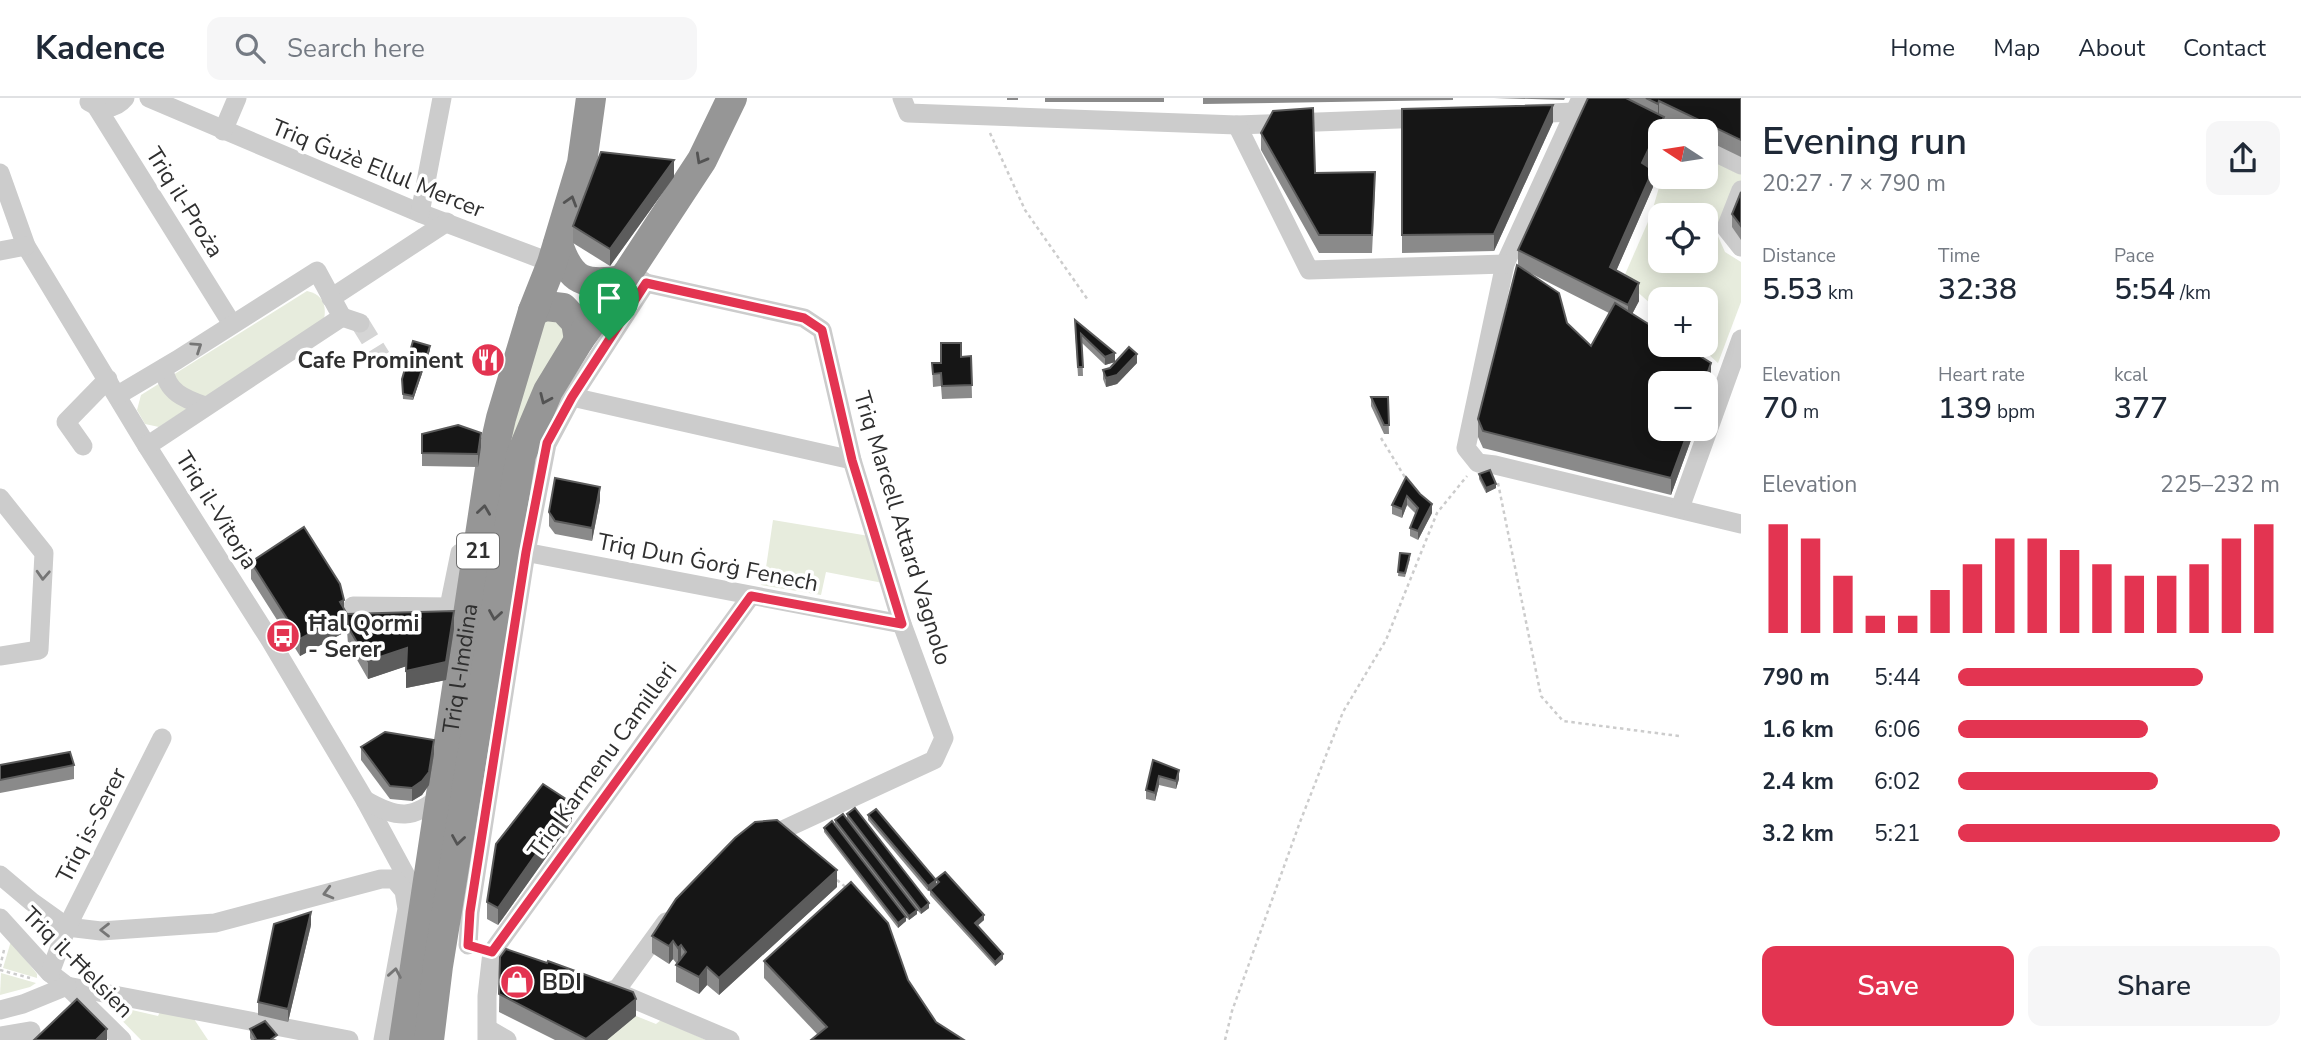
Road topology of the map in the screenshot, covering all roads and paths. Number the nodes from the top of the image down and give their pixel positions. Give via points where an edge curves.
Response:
1 (125, 98) edge
2 (149, 98) edge
3 (237, 98) edge
4 (442, 98) edge
5 (591, 98) edge
6 (732, 98) edge
7 (1602, 98) edge
8 (91, 102) edge
9 (905, 105) edge
10 (1577, 105) edge
11 (1506, 115) edge
12 (982, 117) junction
13 (1439, 117) edge
14 (1648, 120) edge
15 (1237, 125) junction
16 (223, 131) junction
17 (1718, 154) edge
18 (1741, 165) edge
19 (0, 173) edge
20 (1741, 190) edge
21 (420, 213) junction
22 (447, 222) junction
23 (26, 246) junction
24 (1741, 247) edge
25 (0, 251) edge
26 (555, 254) junction
27 (1505, 264) junction
28 (633, 278) junction
29 (331, 298) junction
30 (1088, 300) dead end
31 (533, 311) junction
32 (232, 324) junction
33 (1741, 339) edge
34 (579, 340) junction
35 (164, 368) junction
36 (113, 387) junction
37 (572, 397) junction
38 (205, 406) junction
39 (1381, 438) dead end
40 (83, 446) dead end
41 (147, 446) junction
42 (852, 460) junction
43 (1486, 464) junction
44 (1408, 481) edge
45 (0, 498) edge
46 (1429, 506) edge
47 (1680, 508) junction
48 (1437, 513) junction
49 (1741, 524) edge
50 (516, 550) junction
51 (460, 553) dead end
52 (751, 596) junction
53 (353, 606) dead end
54 (459, 608) junction
55 (902, 624) junction
56 (0, 656) edge
57 (1679, 736) dead end
58 (162, 738) dead end
59 (442, 795) junction
60 (365, 800) junction
61 (743, 836) edge
62 (0, 875) edge
63 (835, 878) edge
64 (854, 895) edge
65 (679, 905) edge
66 (435, 912) junction
67 (0, 918) edge
68 (67, 927) junction
69 (2, 940) edge
70 (468, 945) junction
71 (492, 952) junction
72 (513, 958) edge
73 (438, 966) junction
74 (0, 968) edge
75 (44, 977) junction
76 (592, 984) edge
77 (67, 986) junction
78 (615, 992) junction
79 (0, 1010) edge
80 (31, 1031) dead end
81 (487, 1035) edge
82 (0, 1036) edge
83 (121, 1040) edge
84 (349, 1040) edge
85 (383, 1040) edge
86 (404, 1040) edge
87 (429, 1040) edge
88 (508, 1040) edge
89 (730, 1040) edge
90 (1225, 1040) edge

1 - 8 street via 112,107
2 - 16 street, Triq Ġużè Ellul Mercer
3 - 16 street
4 - 21 street
26 -> 5 highway, Triq l-Imdina / 21 via 582,163
6 -> 28 highway, 21 via 702,160
7 - 14 street
8 - 32 street, Triq il-Proża
9 - 12 street
10 - 11 street
10 - 27 street
12 - 15 street
12 - 30 path via 1025,210
13 - 15 street
15 - 27 street via 1309,270
16 - 21 street, Triq Ġużè Ellul Mercer
17 - 18 street
19 - 23 street, Triq il-Vitorja
20 - 24 street via 1726,228
21 - 22 street, Triq Ġużè Ellul Mercer
22 - 26 street, Triq Ġużè Ellul Mercer
22 - 29 street
23 - 25 street
23 - 36 street, Triq il-Vitorja
26 - 28 highway via 575,276 604,283
26 - 31 highway, Triq l-Imdina / 21
27 - 43 street via 1466,448
28 - 34 highway, 21
28 - 37 street, Triq l-Imdina
28 - 42 street, Triq Marcell Attard Vagnolo via 804,318 822,330
29 - 32 street via 317,271
29 - 38 street via 351,320
31 - 34 highway via 546,306 563,308 576,322
54 -> 31 highway, Triq l-Imdina / 21 via 501,418
35 -> 32 street
33 - 47 street
34 -> 50 highway, Triq l-Imdina / 21 via 548,391 521,455
35 - 36 street
35 - 38 street via 165,379 182,398
36 - 40 street via 66,422
36 - 41 street, Triq il-Vitorja
37 - 42 street
37 - 50 street, Triq l-Imdina via 547,443
38 - 41 street
39 - 44 path
41 - 60 street, Triq il-Vitorja
42 - 55 street, Triq Marcell Attard Vagnolo
43 - 47 street
43 - 48 path
43 - 57 path via 1541,696 1563,721
45 -> 56 street via 44,553 39,650
46 - 48 path
47 - 49 street
48 - 90 path via 1386,640 1343,712
50 - 52 street, Triq Dun Ġorġ Fenech
50 -> 66 highway, Triq l-Imdina / 21
50 - 70 street, Triq l-Imdina
51 - 54 street
52 - 55 street, Triq Dun Ġorġ Fenech
52 - 71 street, Triq Karmenu Camilleri
53 - 54 street
54 - 59 highway, Triq l-Imdina / 21
55 - 61 street, Triq Marcell Attard Vagnolo via 944,738 934,760 776,833
58 - 68 street, Triq is-Serer
59 - 60 street via 404,816
59 - 66 highway, Triq l-Imdina / 21
60 - 66 street, Triq il-Vitorja
62 - 68 street
63 - 64 path
65 - 78 street
66 - 70 street, Triq il-Vitorja
66 - 73 highway, Triq l-Imdina / 21
66 - 86 highway, Triq l-Imdina / 21
67 - 75 street, Triq il-Ħelsien
68 - 75 street, Triq is-Serer
85 -> 68 street via 407,909 404,891 394,880 381,879 215,923 101,931
69 - 74 path
70 - 71 street
70 - 73 street
71 - 72 street
71 - 81 street
73 - 87 highway, Triq l-Imdina / 21
74 - 75 path
75 - 77 street, Triq il-Ħelsien
76 - 78 street
77 - 79 street
77 - 83 street, Triq il-Ħelsien
77 - 84 street
78 - 89 street
80 - 82 street
81 - 88 street

